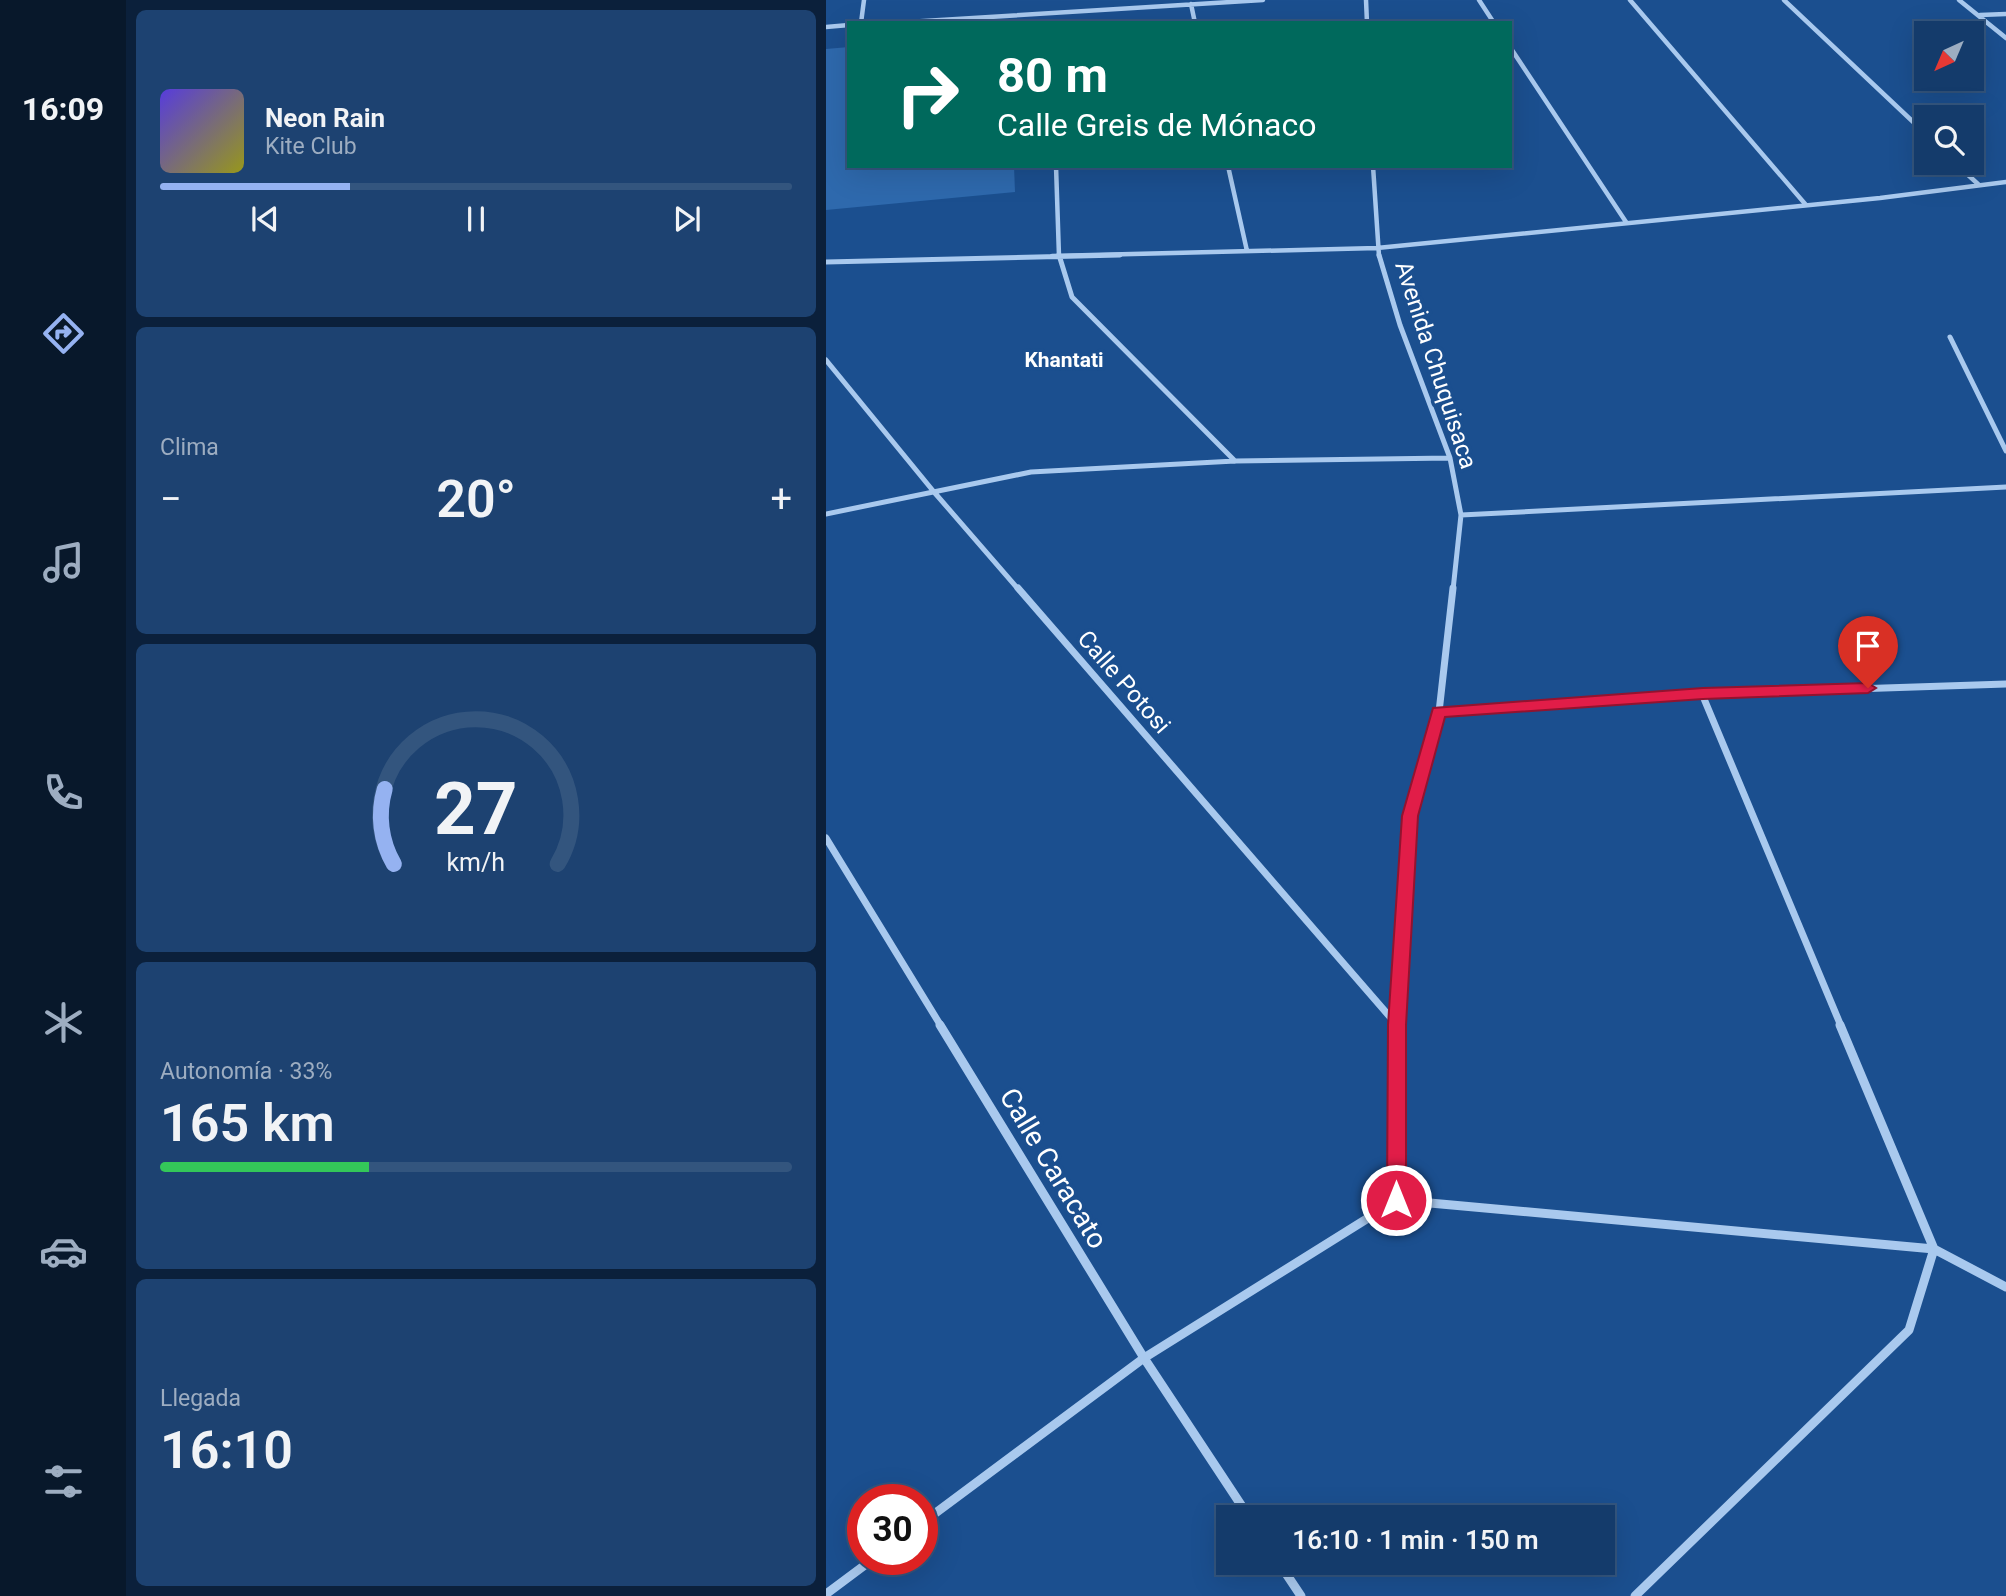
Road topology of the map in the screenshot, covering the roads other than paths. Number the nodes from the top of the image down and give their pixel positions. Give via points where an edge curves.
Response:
1 (864, 0) edge
2 (1263, 0) edge
3 (1366, 0) edge
4 (1479, 0) edge
5 (1630, 0) edge
6 (1784, 0) edge
7 (1959, 0) edge
8 (1191, 4) junction
9 (1049, 13) junction
10 (2006, 14) edge
11 (1980, 15) junction
12 (862, 21) edge
13 (923, 21) edge
14 (1049, 21) edge
15 (1195, 21) edge
16 (1367, 21) edge
17 (1493, 21) edge
18 (847, 25) edge
19 (826, 27) edge
20 (2006, 38) edge
21 (1512, 50) edge
22 (1914, 123) edge
23 (1056, 168) edge
24 (1228, 168) edge
25 (1373, 168) edge
26 (1968, 175) edge
27 (2006, 182) edge
28 (1979, 185) junction
29 (1806, 205) junction
30 (1626, 222) junction
31 (1377, 248) junction
32 (1247, 251) junction
33 (1059, 256) junction
34 (826, 262) edge
35 (1950, 337) dead end
36 (826, 360) edge
37 (2006, 451) edge
38 (1450, 458) junction
39 (1235, 461) junction
40 (2006, 487) edge
41 (934, 492) junction
42 (826, 514) edge
43 (1461, 515) junction
44 (2006, 684) edge
45 (1703, 694) junction
46 (1439, 712) junction
47 (826, 838) edge
48 (1397, 1025) junction
49 (1396, 1200) junction
50 (1934, 1249) junction
51 (2006, 1287) edge
52 (1144, 1358) junction
53 (1241, 1505) edge
54 (938, 1511) edge
55 (852, 1575) edge
56 (1287, 1575) edge
57 (826, 1594) edge
58 (1301, 1596) edge
59 (1635, 1596) edge

1 - 12 street
2 - 8 street
3 - 16 street
4 - 17 street
5 - 29 street
6 - 22 street
7 - 11 street
8 - 9 street
8 - 15 street
9 - 13 street
9 - 14 street
10 - 11 street
11 - 20 street
18 - 19 street
21 - 30 street
23 - 33 street
24 - 32 street
25 - 31 street, Avenida Chuquisaca
26 - 28 street
27 - 28 street
28 - 29 street
29 - 30 street
30 - 31 street
31 - 32 street
31 - 38 street, Avenida Chuquisaca via 1400,326
32 - 33 street
33 - 34 street
33 - 39 street via 1072,297
35 - 37 street
36 - 41 street, Calle Potosi
38 - 39 street
38 - 43 street, Avenida Chuquisaca
39 - 41 street via 1031,472
40 - 43 street
41 - 42 street
41 - 48 street, Calle Potosi
43 - 46 street, Avenida Chuquisaca
44 - 45 street
45 - 46 street
45 - 50 street
46 - 48 street, Avenida Chuquisaca via 1410,816
47 - 52 street, Calle Caracato
48 - 49 street, Avenida Chuquisaca
49 - 50 street
49 - 52 street
50 - 51 street
50 - 59 street via 1909,1330
52 - 53 street, Calle Caracato
52 - 54 street
55 - 57 street
56 - 58 street

